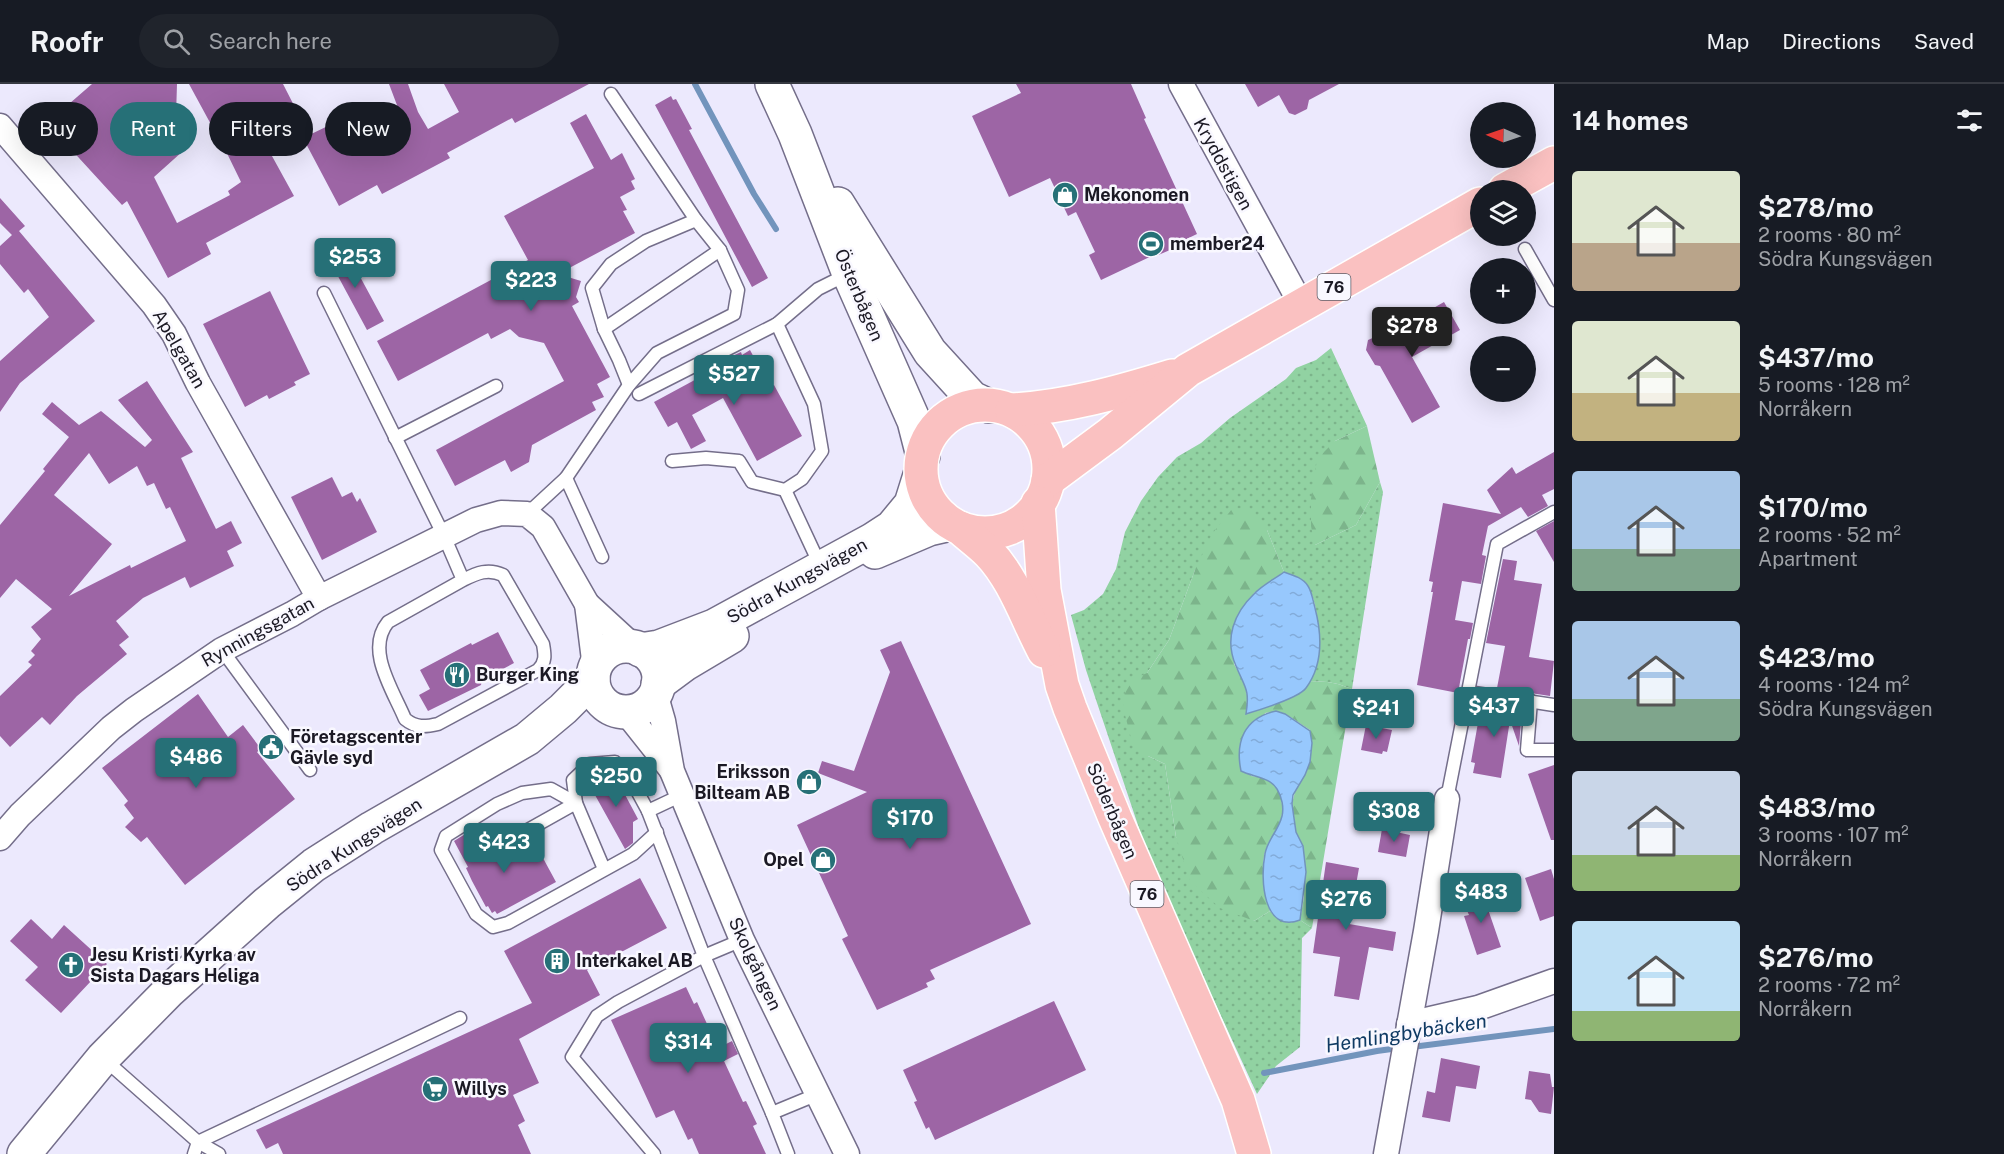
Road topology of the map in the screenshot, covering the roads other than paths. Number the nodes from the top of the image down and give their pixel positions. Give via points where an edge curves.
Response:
1 (772, 84) edge
2 (1181, 84) edge
3 (611, 94) dead end
4 (0, 126) edge
5 (795, 134) junction
6 (1554, 164) edge
7 (1524, 180) edge
8 (1470, 210) edge
9 (696, 220) junction
10 (1525, 249) dead end
11 (720, 250) junction
12 (849, 274) junction
13 (324, 292) dead end
14 (1554, 300) edge
15 (1302, 306) junction
16 (777, 324) junction
17 (604, 329) junction
18 (1188, 370) junction
19 (628, 385) junction
20 (496, 386) dead end
21 (639, 394) dead end
22 (1001, 408) junction
23 (395, 438) junction
24 (672, 461) dead end
25 (922, 464) junction
26 (566, 478) junction
27 (785, 490) junction
28 (1043, 491) junction
29 (1554, 512) edge
30 (527, 514) junction
31 (956, 526) junction
32 (444, 536) junction
33 (602, 557) dead end
34 (822, 568) junction
35 (463, 580) junction
36 (319, 598) junction
37 (586, 604) junction
38 (637, 649) junction
39 (222, 650) junction
40 (594, 673) junction
41 (1062, 685) junction
42 (656, 689) junction
43 (1468, 692) junction
44 (1531, 701) junction
45 (1554, 705) edge
46 (620, 711) junction
47 (527, 739) junction
48 (1554, 750) edge
49 (310, 770) dead end
50 (672, 771) junction
51 (682, 795) junction
52 (1447, 800) joint
53 (576, 803) junction
54 (648, 811) junction
55 (657, 832) junction
56 (0, 838) edge
57 (487, 853) dead end
58 (604, 869) junction
59 (742, 940) junction
60 (704, 956) junction
61 (1554, 981) edge
62 (460, 1018) dead end
63 (1406, 1043) junction
64 (103, 1058) junction
65 (818, 1094) junction
66 (1238, 1100) junction
67 (772, 1113) junction
68 (196, 1148) edge
69 (24, 1154) edge
70 (219, 1154) edge
71 (654, 1154) edge
72 (788, 1154) edge
73 (847, 1154) edge
74 (1254, 1154) edge
75 (1273, 1154) edge
76 (1386, 1154) edge

1 - 5 main road, Österbågen
2 - 15 street, Kryddstigen
3 - 9 lane
4 - 36 street, Apelgatan via 154,305 174,334
5 - 12 main road, Österbågen
5 - 22 main road, Österbågen via 930,352 972,398
6 - 7 main road
8 - 15 main road, 76
9 - 11 lane
9 - 17 lane via 646,241 610,264 592,288
10 - 14 lane
11 - 17 lane
11 - 19 lane via 738,290 734,315 657,353
12 - 16 lane via 818,289
12 - 25 main road, Österbågen via 914,421
13 - 23 lane
15 - 18 main road, 76
16 - 21 lane
16 - 27 lane via 814,404 822,451 802,479
17 - 19 lane
18 - 22 main road, 76 via 1113,394 1036,409
18 - 28 main road, 76
19 - 26 lane
20 - 23 lane
22 - 25 main road via 960,410 946,419 927,443
22 - 28 main road via 1027,419 1039,432 1047,448
23 - 32 lane
24 - 27 lane via 739,461 752,482
25 - 31 main road via 923,488 930,502 939,515
25 - 34 main road, Södra Kungsvägen via 911,504 892,527
26 - 30 lane
26 - 33 lane
27 - 34 lane
28 - 31 main road via 1031,513 1001,532 985,533
28 - 41 main road, Söderbågen / 76 via 1044,590
29 - 43 lane via 1497,544
30 - 32 street, Rynningsgatan via 501,513
30 - 37 street via 551,539
31 - 41 main road, Söderbågen / 76 via 989,553 998,566
31 - 42 main road, Södra Kungsvägen via 928,529 876,552 685,664
32 - 35 lane
32 - 36 street, Rynningsgatan
34 - 38 main road, Södra Kungsvägen via 714,626 659,647
35 - 35 lane via 388,622 381,630 380,661 405,719 413,725 438,724 542,666 543,644 503,575 486,570
36 - 39 street, Rynningsgatan
37 - 38 street
37 - 40 street
38 - 40 main road via 620,646 609,651 600,658
38 - 42 main road via 656,666
39 - 49 lane
39 - 56 street, Rynningsgatan via 111,728
40 - 46 main road via 595,690 602,701
40 - 47 main road, Södra Kungsvägen via 563,709
41 - 66 main road, Söderbågen / 76 via 1115,818
42 - 46 main road via 644,706
42 - 50 street, Skolgången
43 - 44 lane
43 - 52 lane
44 - 45 lane
44 - 48 lane via 1527,750
46 - 47 main road, Södra Kungsvägen via 594,714
46 - 50 street, Skolgången
47 - 64 main road, Södra Kungsvägen via 314,865 169,991
50 - 51 street, Skolgången
51 - 54 lane
51 - 59 street, Skolgången
52 - 63 street
53 - 54 lane via 573,780 590,764 615,762
53 - 57 lane
53 - 58 lane
53 - 58 lane via 551,789 522,793 446,836 441,850 476,914 493,927 508,923
54 - 55 lane
55 - 58 lane via 633,854
55 - 60 lane
59 - 60 lane
59 - 65 street, Skolgången
60 - 67 lane
60 - 71 lane via 597,1016 572,1057
61 - 63 street via 1478,1008
62 - 68 lane
63 - 76 street
64 - 68 lane
64 - 69 main road, Södra Kungsvägen
65 - 67 lane
65 - 73 street, Skolgången
66 - 74 main road, Söderbågen / 76
66 - 75 main road, Söderbågen / 76
67 - 72 lane
68 - 70 lane

